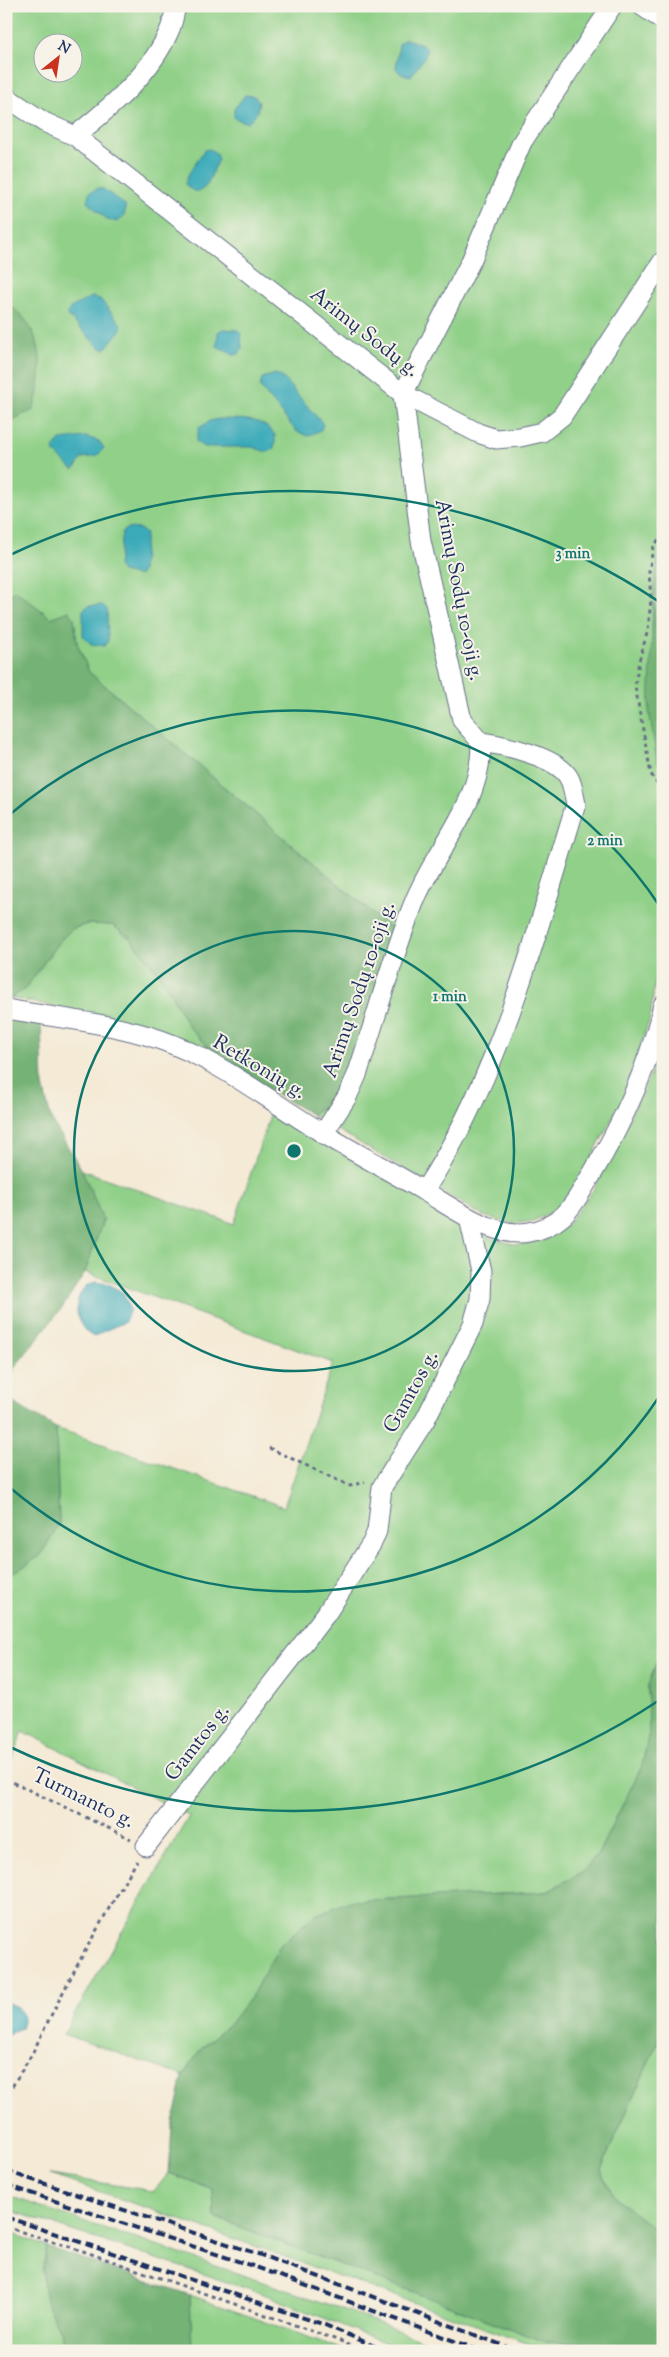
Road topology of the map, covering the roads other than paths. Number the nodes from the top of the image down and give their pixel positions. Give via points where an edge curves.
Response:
1 (176, 6) edge
2 (612, 6) edge
3 (642, 6) edge
4 (663, 20) edge
5 (6, 97) edge
6 (75, 136) junction
7 (663, 261) edge
8 (403, 394) junction
9 (482, 742) junction
10 (663, 1005) edge
11 (6, 1009) edge
12 (323, 1134) junction
13 (424, 1191) junction
14 (469, 1218) junction
15 (146, 1846) road end

1 - 6 street via 170,29 149,65 110,108
2 - 8 street via 522,142 470,261
3 - 4 street
5 - 6 street, Arimų Sodų g. via 44,122
6 - 8 street, Arimų Sodų g.
7 - 8 street, Arimų Sodų g. via 562,416 542,432 496,439
8 - 9 street, Arimų Sodų 10-oji g. via 421,541 462,720
9 - 12 street, Arimų Sodų 10-oji g. via 482,760 471,797 413,903 357,1075
9 - 13 street via 502,744 556,764 569,777 576,804 507,1026 450,1151
10 - 14 street via 641,1077 612,1140 564,1215 544,1227 513,1234
11 - 12 street, Retkonių g. via 126,1030 162,1041 207,1061
12 - 13 street, Retkonių g.
13 - 14 street, Retkonių g.
14 - 15 street, Gamtos g. via 481,1271 480,1299 473,1324 426,1420 382,1487 376,1531 367,1551 326,1614

